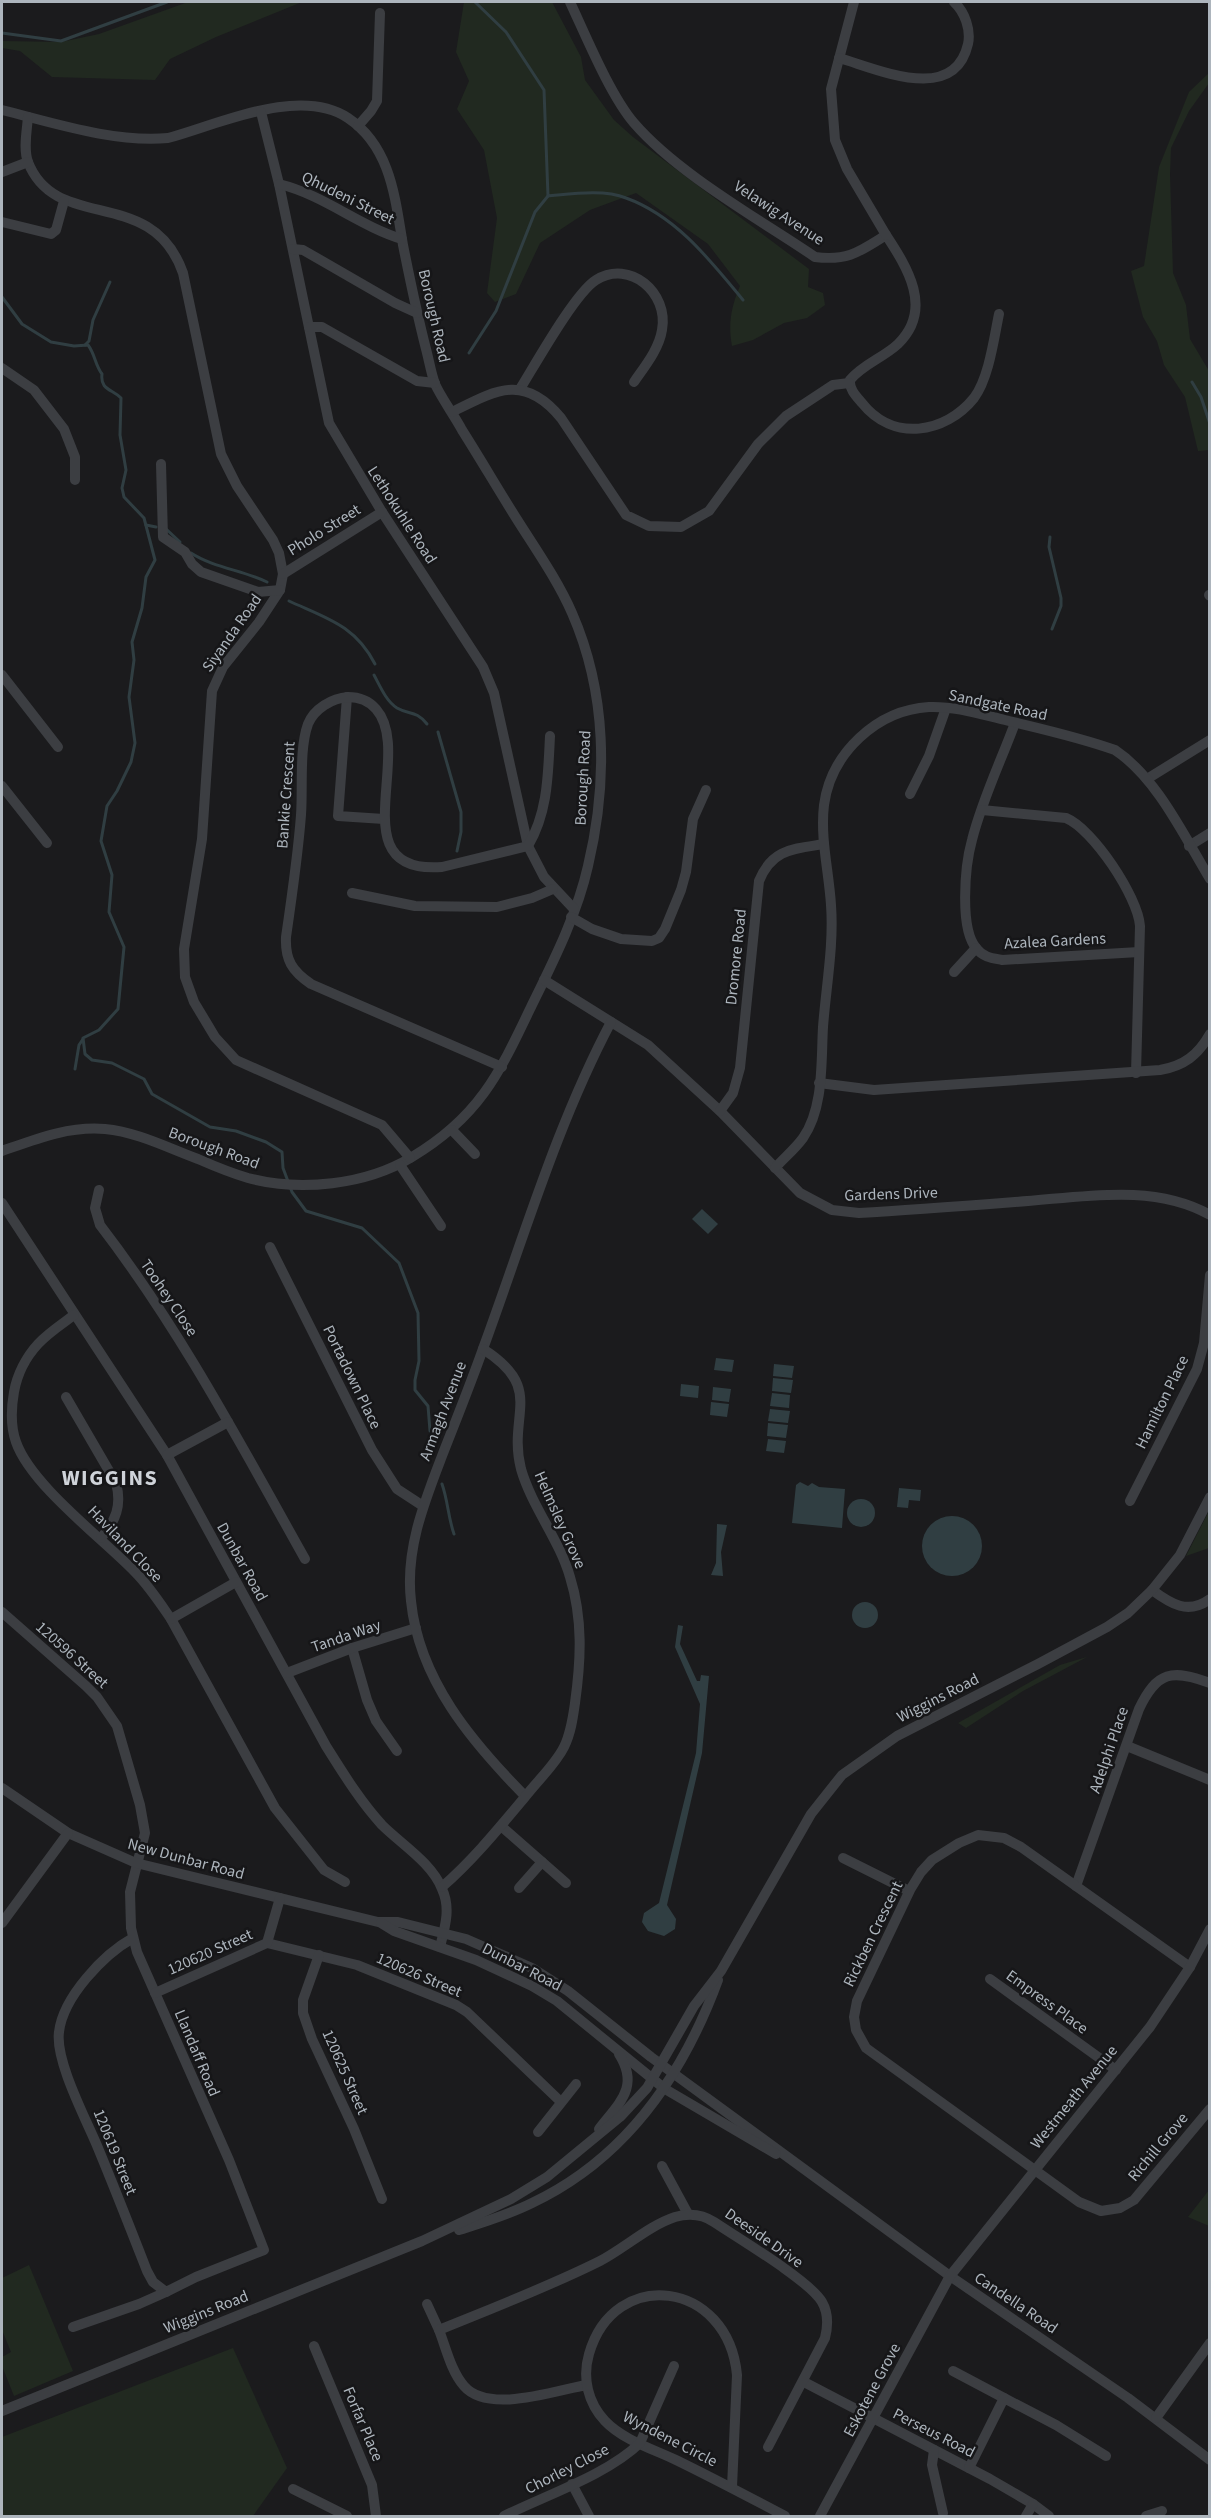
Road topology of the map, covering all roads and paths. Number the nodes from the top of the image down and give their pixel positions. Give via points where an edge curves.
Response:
1 (570, 2) edge
2 (854, 2) edge
3 (954, 2) edge
4 (380, 13) dead end
5 (839, 58) junction
6 (2, 110) edge
7 (261, 112) junction
8 (28, 117) junction
9 (358, 126) junction
10 (28, 162) junction
11 (2, 172) edge
12 (279, 184) junction
13 (64, 201) junction
14 (2, 222) edge
15 (886, 235) junction
16 (402, 239) junction
17 (293, 249) junction
18 (417, 313) junction
19 (999, 314) dead end
20 (309, 327) junction
21 (2, 368) edge
22 (634, 382) dead end
23 (435, 383) junction
24 (849, 383) junction
25 (520, 389) junction
26 (452, 412) junction
27 (161, 464) dead end
28 (75, 480) dead end
29 (382, 512) junction
30 (283, 574) junction
31 (280, 590) junction
32 (2, 675) edge
33 (347, 697) junction
34 (946, 708) junction
35 (1015, 723) junction
36 (550, 736) dead end
37 (1209, 740) edge
38 (58, 747) dead end
39 (1147, 779) junction
40 (2, 786) edge
41 (706, 790) dead end
42 (910, 794) dead end
43 (982, 810) junction
44 (384, 819) junction
45 (1209, 833) edge
46 (47, 843) dead end
47 (824, 844) junction
48 (528, 846) junction
49 (1190, 846) junction
50 (1209, 879) edge
51 (553, 889) junction
52 (352, 893) dead end
53 (572, 913) junction
54 (976, 948) junction
55 (1139, 952) junction
56 (954, 972) dead end
57 (544, 980) junction
58 (611, 1022) junction
59 (1209, 1034) edge
60 (502, 1067) junction
61 (1136, 1073) junction
62 (819, 1083) junction
63 (720, 1111) junction
64 (453, 1130) junction
65 (2, 1151) edge
66 (475, 1154) dead end
67 (410, 1158) junction
68 (400, 1165) junction
69 (775, 1168) junction
70 (99, 1190) dead end
71 (2, 1203) edge
72 (1209, 1215) edge
73 (441, 1226) dead end
74 (270, 1247) dead end
75 (1209, 1275) edge
76 (74, 1315) junction
77 (483, 1349) junction
78 (66, 1397) dead end
79 (228, 1422) junction
80 (167, 1455) junction
81 (1209, 1497) edge
82 (1130, 1501) dead end
83 (423, 1506) junction
84 (101, 1538) junction
85 (305, 1559) dead end
86 (236, 1582) junction
87 (1152, 1590) junction
88 (1209, 1599) edge
89 (2, 1612) edge
90 (171, 1619) junction
91 (416, 1628) junction
92 (352, 1648) junction
93 (287, 1673) junction
94 (1209, 1683) edge
95 (1127, 1746) junction
96 (397, 1751) dead end
97 (1209, 1780) edge
98 (2, 1788) edge
99 (525, 1796) junction
100 (501, 1826) junction
101 (68, 1833) junction
102 (843, 1858) dead end
103 (542, 1862) junction
104 (136, 1863) junction
105 (345, 1882) dead end
106 (566, 1883) dead end
107 (1076, 1886) junction
108 (442, 1887) junction
109 (519, 1888) dead end
110 (909, 1892) junction
111 (280, 1898) junction
112 (378, 1922) junction
113 (2, 1923) edge
114 (1209, 1929) edge
115 (444, 1932) junction
116 (133, 1938) junction
117 (267, 1943) junction
118 (440, 1947) junction
119 (319, 1955) junction
120 (1190, 1967) junction
121 (721, 1971) junction
122 (990, 1979) dead end
123 (155, 1993) junction
124 (616, 2049) junction
125 (662, 2065) junction
126 (1116, 2070) junction
127 (675, 2074) junction
128 (653, 2079) junction
129 (576, 2084) dead end
130 (665, 2089) junction
131 (561, 2102) junction
132 (1209, 2109) edge
133 (538, 2132) dead end
134 (585, 2147) junction
135 (662, 2166) dead end
136 (1035, 2169) junction
137 (806, 2171) junction
138 (382, 2199) dead end
139 (688, 2214) junction
140 (422, 2241) junction
141 (950, 2276) junction
142 (166, 2292) junction
143 (427, 2304) dead end
144 (73, 2327) dead end
145 (439, 2330) junction
146 (1209, 2343) edge
147 (314, 2346) dead end
148 (674, 2366) dead end
149 (953, 2371) dead end
150 (804, 2382) junction
151 (586, 2385) junction
152 (1004, 2398) junction
153 (2, 2411) edge
154 (1156, 2418) junction
155 (873, 2419) junction
156 (640, 2443) junction
157 (768, 2447) dead end
158 (934, 2450) junction
159 (1106, 2456) dead end
160 (1209, 2460) edge
161 (969, 2468) junction
162 (572, 2484) junction
163 (732, 2487) junction
164 (293, 2489) dead end
165 (1033, 2504) junction
166 (1162, 2511) dead end
167 (943, 2513) dead end
168 (347, 2517) edge
169 (376, 2517) edge
170 (504, 2517) edge
171 (589, 2517) edge
172 (785, 2517) edge
173 (820, 2517) edge
174 (1026, 2517) edge
175 (1049, 2517) edge
176 (1146, 2517) edge

1 - 15 street, Velawig Avenue via 633,122 700,180 814,257 834,259 855,254
2 - 5 street
3 - 5 street via 967,22 970,38 956,67 941,78 918,80
4 - 9 street via 376,101
5 - 15 street via 831,89 835,140 847,169
6 - 8 street, Borough Road
7 - 8 street, Borough Road via 153,140
7 - 9 street, Borough Road via 290,105 317,106 344,115
7 - 12 street, Lethokuhle Road
8 - 10 street
9 - 16 street, Borough Road via 379,150 390,176
10 - 11 street
10 - 13 street, Siyanda Road via 40,184
12 - 16 street, Qhudeni Street via 308,192 375,230
12 - 17 street, Lethokuhle Road
13 - 14 street via 56,230 51,234
13 - 30 street, Siyanda Road via 139,221 156,231 173,249 183,273 224,460 273,540
15 - 24 street via 915,286 913,317 899,343 858,370
16 - 18 street, Borough Road
17 - 18 street via 303,250
17 - 20 street, Lethokuhle Road
18 - 23 street, Borough Road
19 - 24 street via 980,388 968,404 944,423 918,430 891,425 865,407
20 - 23 street via 322,327 417,381
20 - 29 street, Lethokuhle Road via 329,423
21 - 28 street via 34,390 64,429 75,457
22 - 25 street via 659,341 662,306 648,285 615,274 588,286
23 - 26 street, Borough Road
24 - 25 street via 833,385 786,416 758,444 709,511 681,527 649,526 626,515 552,406
25 - 26 street via 491,393
26 - 53 street, Borough Road via 550,571 572,614 590,664 601,715 599,811 588,870
27 - 31 street via 163,537 185,552 201,572 258,592
29 - 30 street, Pholo Street
29 - 48 street, Lethokuhle Road via 490,680
30 - 31 street, Siyanda Road
31 - 67 street, Siyanda Road via 223,667 212,691 202,838 184,950 185,977 194,1002 215,1037 236,1060 382,1125
32 - 38 street
33 - 44 street via 366,700 385,724 388,751
33 - 44 street via 338,816
33 - 60 street, Bankie Crescent via 321,708 307,730 285,951 291,968 311,984
34 - 35 street, Sandgate Road
34 - 42 street
34 - 47 street, Sandgate Road via 901,713 858,739 838,763 829,786 824,806
35 - 39 street, Sandgate Road via 1115,750
35 - 43 street
36 - 48 street via 547,793 542,817
37 - 39 street
39 - 49 street, Sandgate Road
40 - 46 street
41 - 53 street, Lethokuhle Road via 693,819 681,890 659,938 621,939 592,929
43 - 54 street via 971,842 965,912 966,928
43 - 55 street via 1066,818 1084,829 1136,906
44 - 48 street via 391,847 417,867 442,867
45 - 49 street
47 - 62 street, Sandgate Road via 831,917
47 - 63 street, Dromore Road via 783,852 763,871 739,1075 733,1093
48 - 51 street, Lethokuhle Road
49 - 50 street, Sandgate Road
51 - 52 street via 497,907 415,906
51 - 53 street, Lethokuhle Road
53 - 57 street, Borough Road
54 - 55 street, Azalea Gardens via 990,958 1009,960
54 - 56 street
55 - 61 street
57 - 58 street, Gardens Drive
57 - 60 street, Borough Road
58 - 63 street, Gardens Drive via 648,1045
58 - 77 street, Armagh Avenue via 586,1068
59 - 61 street via 1203,1046 1182,1064
60 - 64 street, Borough Road via 474,1109
61 - 62 street via 874,1090
62 - 69 street, Sandgate Road via 808,1129
63 - 69 street, Gardens Drive
64 - 66 street
64 - 67 street, Borough Road
65 - 68 street, Borough Road via 57,1132 104,1129 136,1136 267,1181 337,1182
67 - 68 street, Borough Road
68 - 73 street
69 - 72 street, Gardens Drive via 815,1203 832,1210 859,1213 1125,1195 1171,1200
70 - 79 street, Toohey Close via 95,1208 99,1225 167,1321
71 - 76 street, Dunbar Road
74 - 83 street, Portadown Place via 372,1450 397,1489
75 - 82 street, Hamilton Place via 1204,1343 1197,1369
76 - 80 street, Dunbar Road
76 - 84 street, Haviland Close via 38,1344 25,1362 11,1408 12,1426 24,1460 54,1495
77 - 83 street, Armagh Avenue
77 - 99 street, Helmsley Grove via 508,1368 519,1386 521,1466 532,1498 564,1560 579,1613 580,1655 569,1736 558,1757
78 - 84 street via 118,1491 115,1519
79 - 80 street
79 - 85 street, Toohey Close
80 - 86 street, Dunbar Road
81 - 87 street, Wiggins Road via 1180,1555
83 - 91 street, Armagh Avenue via 410,1568
84 - 90 street, Haviland Close via 138,1574
86 - 90 street
86 - 93 street, Dunbar Road
87 - 88 street via 1185,1608
87 - 121 street, Wiggins Road via 1107,1627 897,1736 842,1775 811,1814
89 - 104 street, 120596 Street via 86,1686 117,1726 144,1823
90 - 105 street, Haviland Close via 275,1808 324,1870
91 - 92 street, Tanda Way
91 - 99 street, Armagh Avenue via 430,1669 451,1710
92 - 93 street, Tanda Way
92 - 96 street via 376,1721
93 - 108 street, Dunbar Road via 349,1783 381,1824
94 - 95 street, Adelphi Place via 1174,1673 1151,1686
95 - 97 street
95 - 107 street, Adelphi Place
98 - 101 street, New Dunbar Road
99 - 100 street, Helmsley Grove
100 - 103 street
100 - 108 street, Helmsley Grove
101 - 104 street, New Dunbar Road
101 - 113 street
102 - 110 street
103 - 106 street
103 - 109 street
104 - 111 street, New Dunbar Road
104 - 116 street, Llandaff Road via 130,1892
107 - 110 street, Rickben Crescent via 1004,1838 978,1835 932,1860
107 - 120 street, Rickben Crescent
108 - 115 street via 447,1904
110 - 136 street, Rickben Crescent via 856,2001 854,2017 860,2040 884,2062
111 - 112 street, New Dunbar Road
111 - 117 street, 120620 Street
112 - 115 street, New Dunbar Road
112 - 118 street, New Dunbar Road
114 - 120 street, Westmeath Avenue
115 - 118 street
115 - 125 street, Dunbar Road via 488,1947 568,1990
116 - 123 street, Llandaff Road
116 - 142 street, 120619 Street via 99,1962 75,1996 61,2020 58,2045 147,2271
117 - 119 street, 120626 Street
117 - 123 street, 120620 Street
118 - 124 street, Dunbar Road via 532,1986
119 - 131 street, 120626 Street via 394,1979 456,2005
119 - 138 street, 120625 Street via 303,2000 303,2013
120 - 126 street, Westmeath Avenue
121 - 125 street, Wiggins Road via 694,2006
121 - 127 street, Wiggins Road via 706,2013
122 - 126 street, Empress Place
123 - 142 street, Llandaff Road via 264,2250
124 - 128 street, Dunbar Road
124 - 134 street via 628,2071 628,2088
125 - 127 street, Candella Road
125 - 128 street, Wiggins Road
126 - 136 street, Westmeath Avenue
127 - 130 street, Wiggins Road
127 - 137 street, Candella Road
128 - 130 street, Candella Road
128 - 134 street, Wiggins Road via 633,2104
129 - 131 street
130 - 137 street, Candella Road
130 - 140 street, Wiggins Road via 618,2144 563,2186 515,2211
131 - 133 street
132 - 136 street, Richill Grove via 1146,2187 1120,2208 1092,2208
134 - 140 street, Wiggins Road via 511,2199
135 - 139 street
136 - 141 street, Westmeath Avenue
137 - 141 street, Candella Road
139 - 145 street via 668,2220 570,2276
139 - 150 street, Deeside Drive via 714,2222 787,2271 822,2301 828,2326
140 - 153 street, Wiggins Road
141 - 154 street, Candella Road
141 - 155 street, Eskotene Grove
142 - 144 street
143 - 145 street
145 - 151 street via 465,2386 484,2399 509,2399
146 - 154 street
147 - 169 street, Forfar Place via 372,2485
148 - 156 street
149 - 152 street
150 - 155 street, Perseus Road
150 - 157 street, Deeside Drive
151 - 156 street, Wyndene Circle via 604,2420
151 - 163 street, Wyndene Circle via 585,2365 591,2345 613,2313 658,2295 697,2304 720,2324 735,2358
152 - 159 street
152 - 161 street
154 - 160 street, Candella Road
155 - 158 street, Perseus Road
155 - 173 street, Eskotene Grove
156 - 162 street, Chorley Close via 615,2462
156 - 163 street, Wyndene Circle
158 - 161 street, Perseus Road
158 - 167 street via 932,2465
161 - 165 street, Perseus Road
162 - 170 street, Chorley Close
162 - 171 street
163 - 172 street, Wyndene Circle
164 - 168 street
165 - 174 street
165 - 175 street, Perseus Road
166 - 176 street

